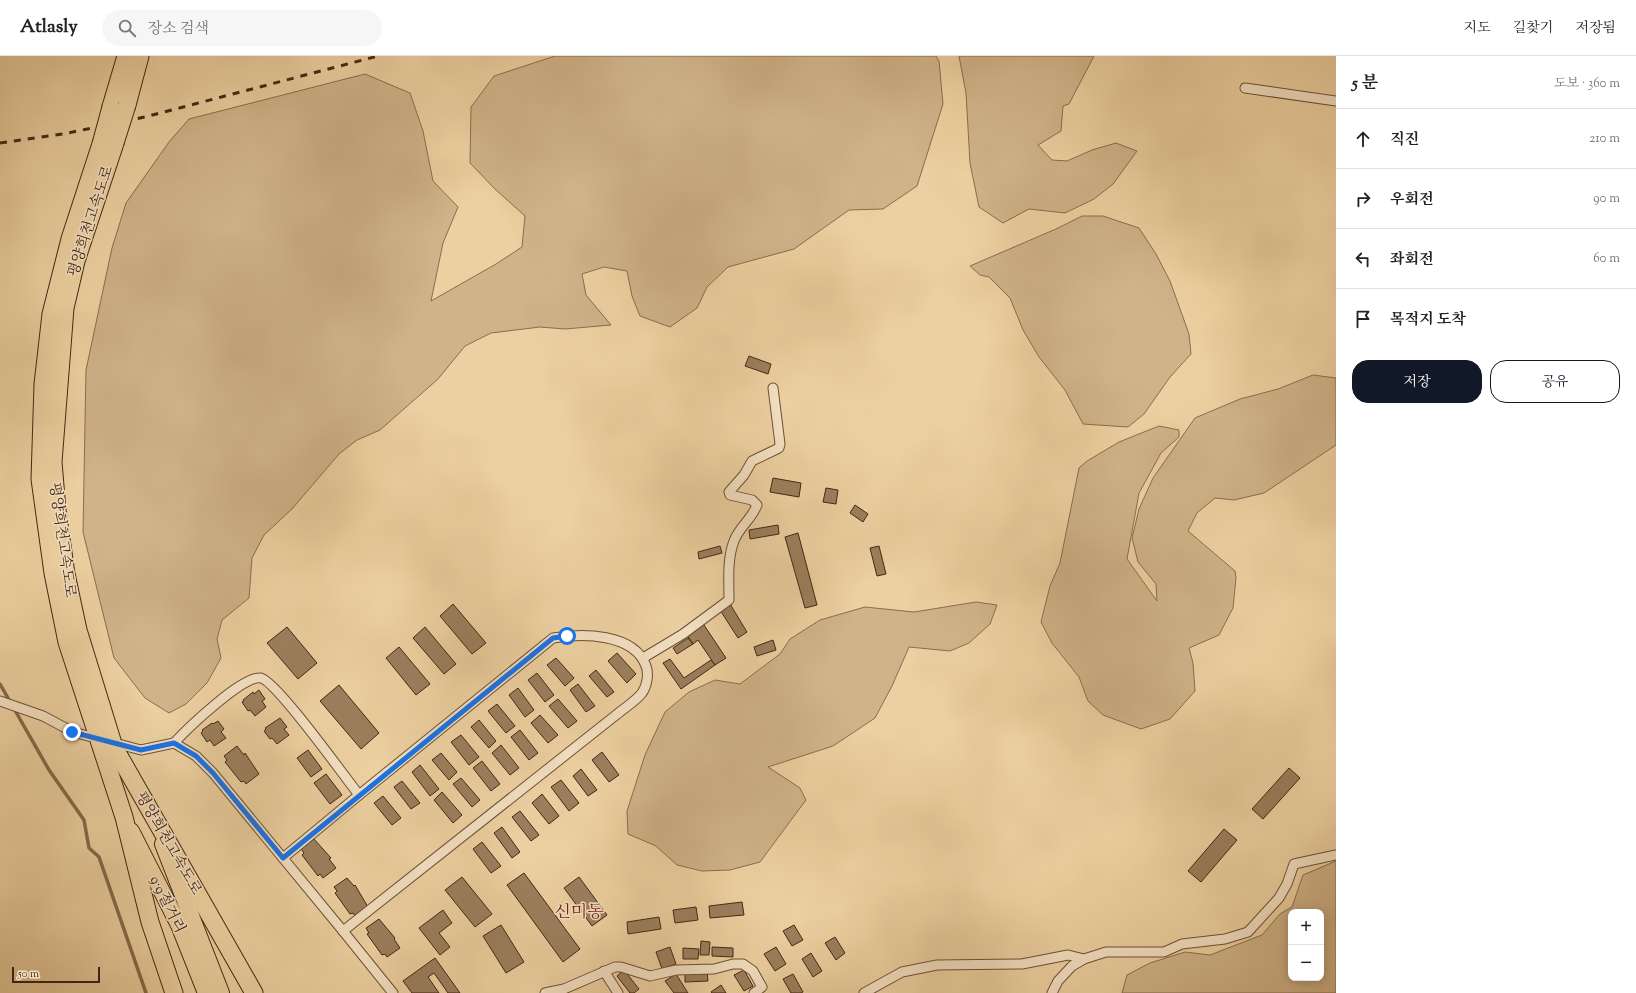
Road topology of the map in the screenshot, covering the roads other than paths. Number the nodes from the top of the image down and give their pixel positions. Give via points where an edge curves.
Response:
1 (126, 56) edge
2 (140, 56) edge
3 (1244, 88) dead end
4 (1336, 101) edge
5 (119, 106) junction
6 (773, 388) dead end
7 (643, 658) junction
8 (0, 701) edge
9 (105, 740) junction
10 (174, 743) junction
11 (359, 795) junction
12 (151, 813) junction
13 (124, 817) junction
14 (1336, 854) edge
15 (283, 858) junction
16 (343, 931) junction
17 (1084, 959) junction
18 (604, 971) junction
19 (174, 993) edge
20 (206, 993) edge
21 (221, 993) edge
22 (254, 993) edge
23 (393, 993) edge
24 (545, 993) edge
25 (618, 993) edge
26 (754, 993) edge
27 (864, 993) edge
28 (1052, 993) edge

1 - 5 highway, 평양희천고속도로
2 - 5 highway, 평양희천고속도로
3 - 4 street
5 - 9 highway, 평양희천고속도로, bridge via 65,308 53,462 66,574
6 - 7 street via 779,448 752,461 729,492 730,495 752,500 757,505 734,541 730,555 729,600
7 - 11 street via 637,652 610,638 553,638
7 - 16 street via 647,679 642,693
8 - 9 street via 43,716 72,732
9 - 10 street via 141,750
9 - 12 highway, 평양희천고속도로
9 - 13 highway, 평양희천고속도로
10 - 11 street via 191,725 235,689 260,678 269,682 283,696
10 - 15 street via 196,756 213,773
11 - 15 street
12 - 21 highway, 9·9절거리
12 - 22 highway, 평양희천고속도로
13 - 19 highway, 평양희천고속도로 via 150,922
13 - 20 highway, 9·9절거리 via 179,925
14 - 17 street via 1294,864 1279,898 1248,932 1225,939 1182,944 1164,952 1106,952
15 - 16 street
16 - 23 street
17 - 27 street via 1068,955 1022,964 937,964 902,972
17 - 28 street via 1072,966 1058,981
18 - 24 street via 564,989
18 - 25 street
18 - 26 street via 621,967 650,976 676,970 714,969 743,964 753,972 762,987

